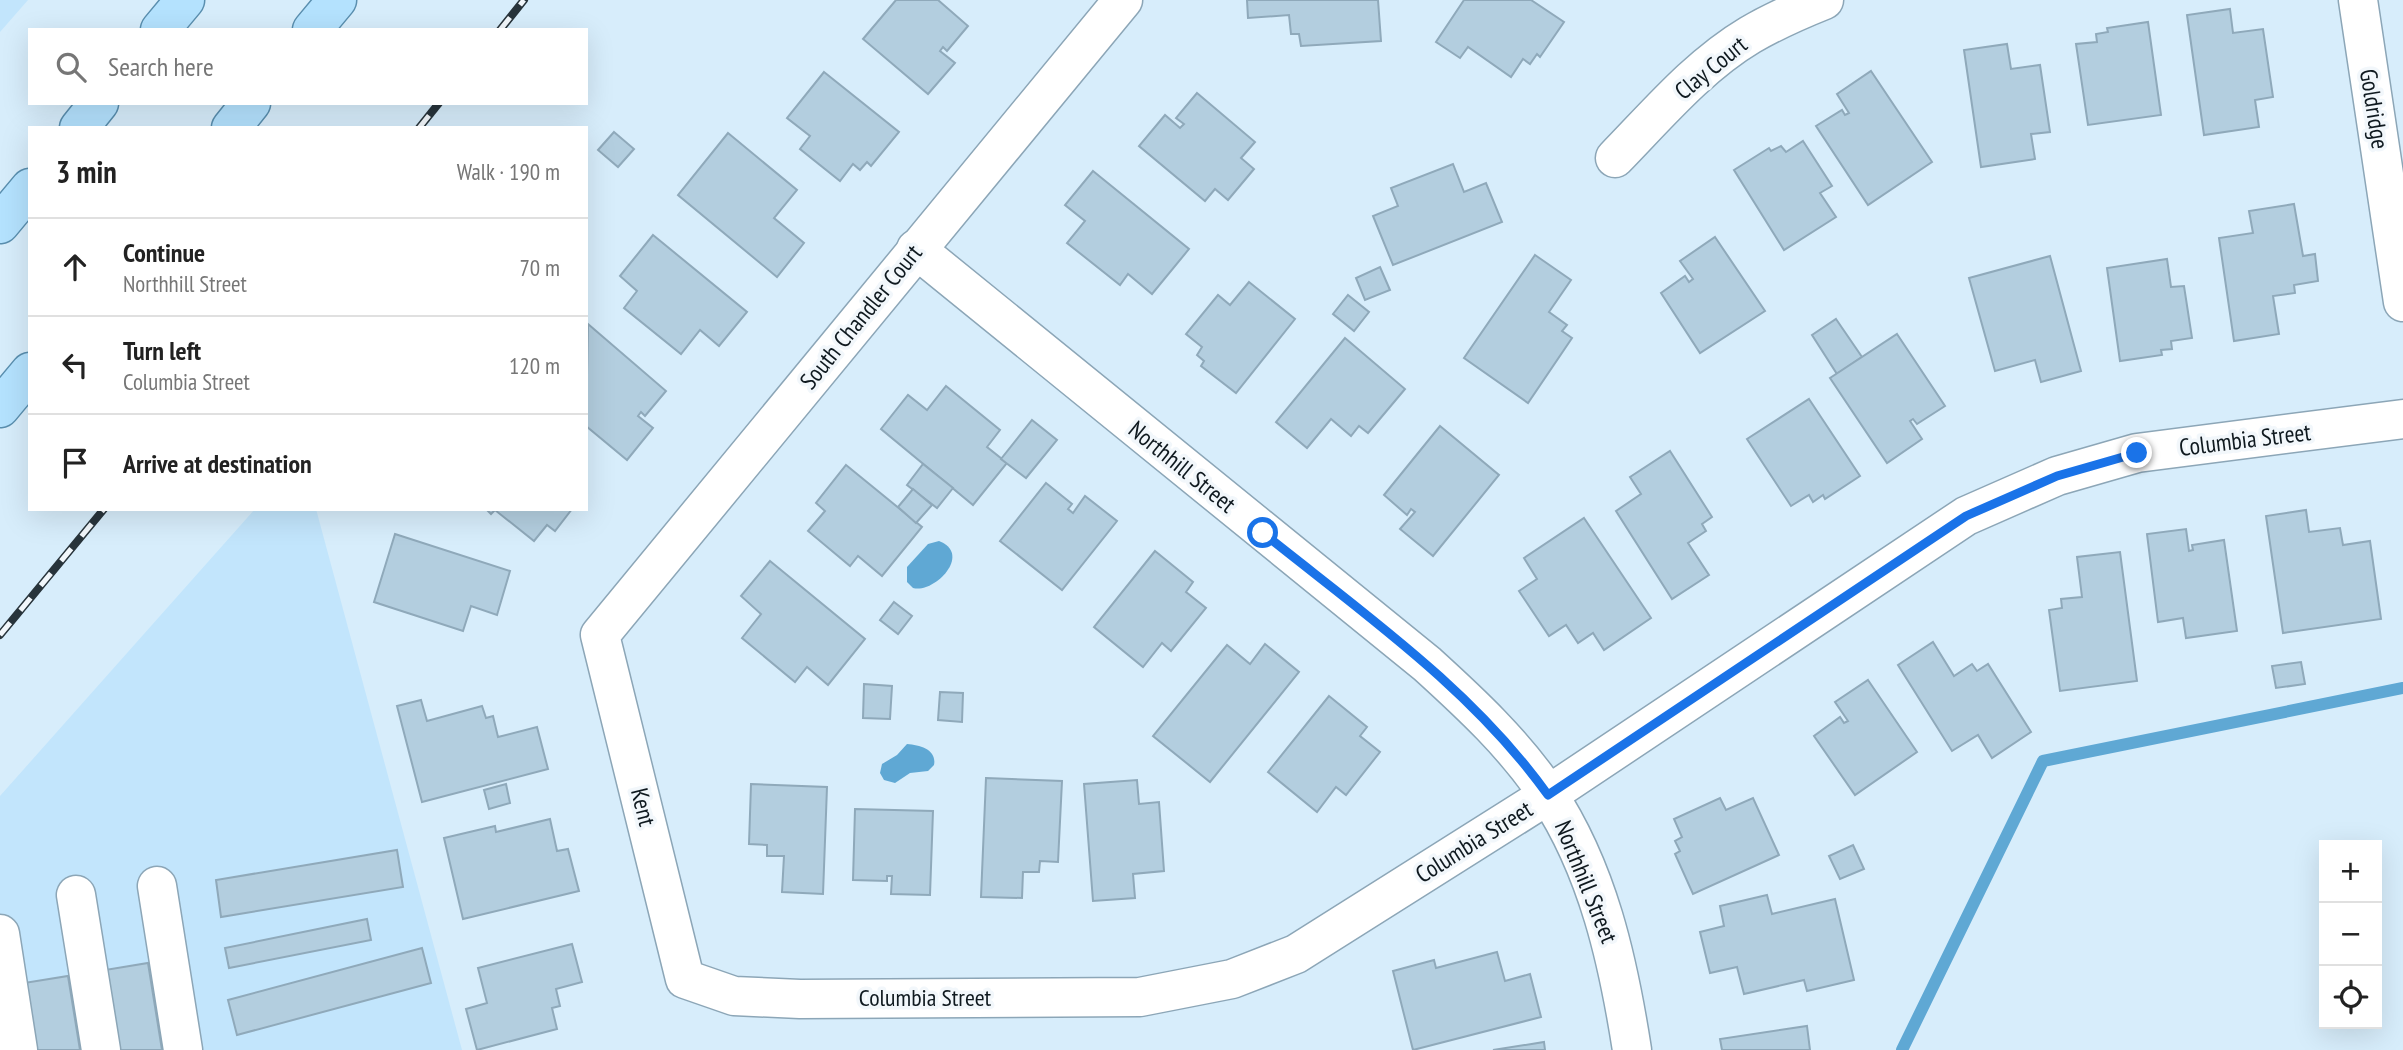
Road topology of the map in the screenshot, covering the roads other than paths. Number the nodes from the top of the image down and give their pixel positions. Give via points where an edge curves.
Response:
1 (185, 0) edge
2 (337, 0) edge
3 (1123, 0) edge
4 (1824, 0) edge
5 (2358, 0) edge
6 (162, 28) edge
7 (314, 28) edge
8 (97, 105) edge
9 (249, 105) edge
10 (81, 126) edge
11 (233, 126) edge
12 (1615, 159) dead end
13 (28, 190) edge
14 (0, 224) edge
15 (916, 249) junction
16 (2403, 302) edge
17 (28, 374) edge
18 (0, 408) edge
19 (2403, 419) edge
20 (600, 635) joint
21 (1548, 795) junction
22 (157, 886) dead end
23 (76, 895) dead end
24 (0, 934) edge
25 (685, 979) joint
26 (18, 1050) edge
27 (101, 1050) edge
28 (183, 1050) edge
29 (1632, 1050) edge

1 - 6 main road
2 - 7 main road
3 - 15 street, South Chandler Court
4 - 12 street, Clay Court via 1748,36 1712,62
5 - 16 street, Goldridge
8 - 10 main road
9 - 11 main road
13 - 14 main road
15 - 20 street, South Chandler Court
15 - 21 street, Northhill Street via 1427,664 1492,724
17 - 18 main road
19 - 21 street, Columbia Street via 2137,453 2057,476 1977,511
20 - 25 street, Kent
21 - 25 street, Columbia Street via 1296,954 1232,979 1140,997 800,999 734,996
21 - 29 street, Northhill Street via 1584,863 1608,930
22 - 28 street
23 - 27 street
24 - 26 street

